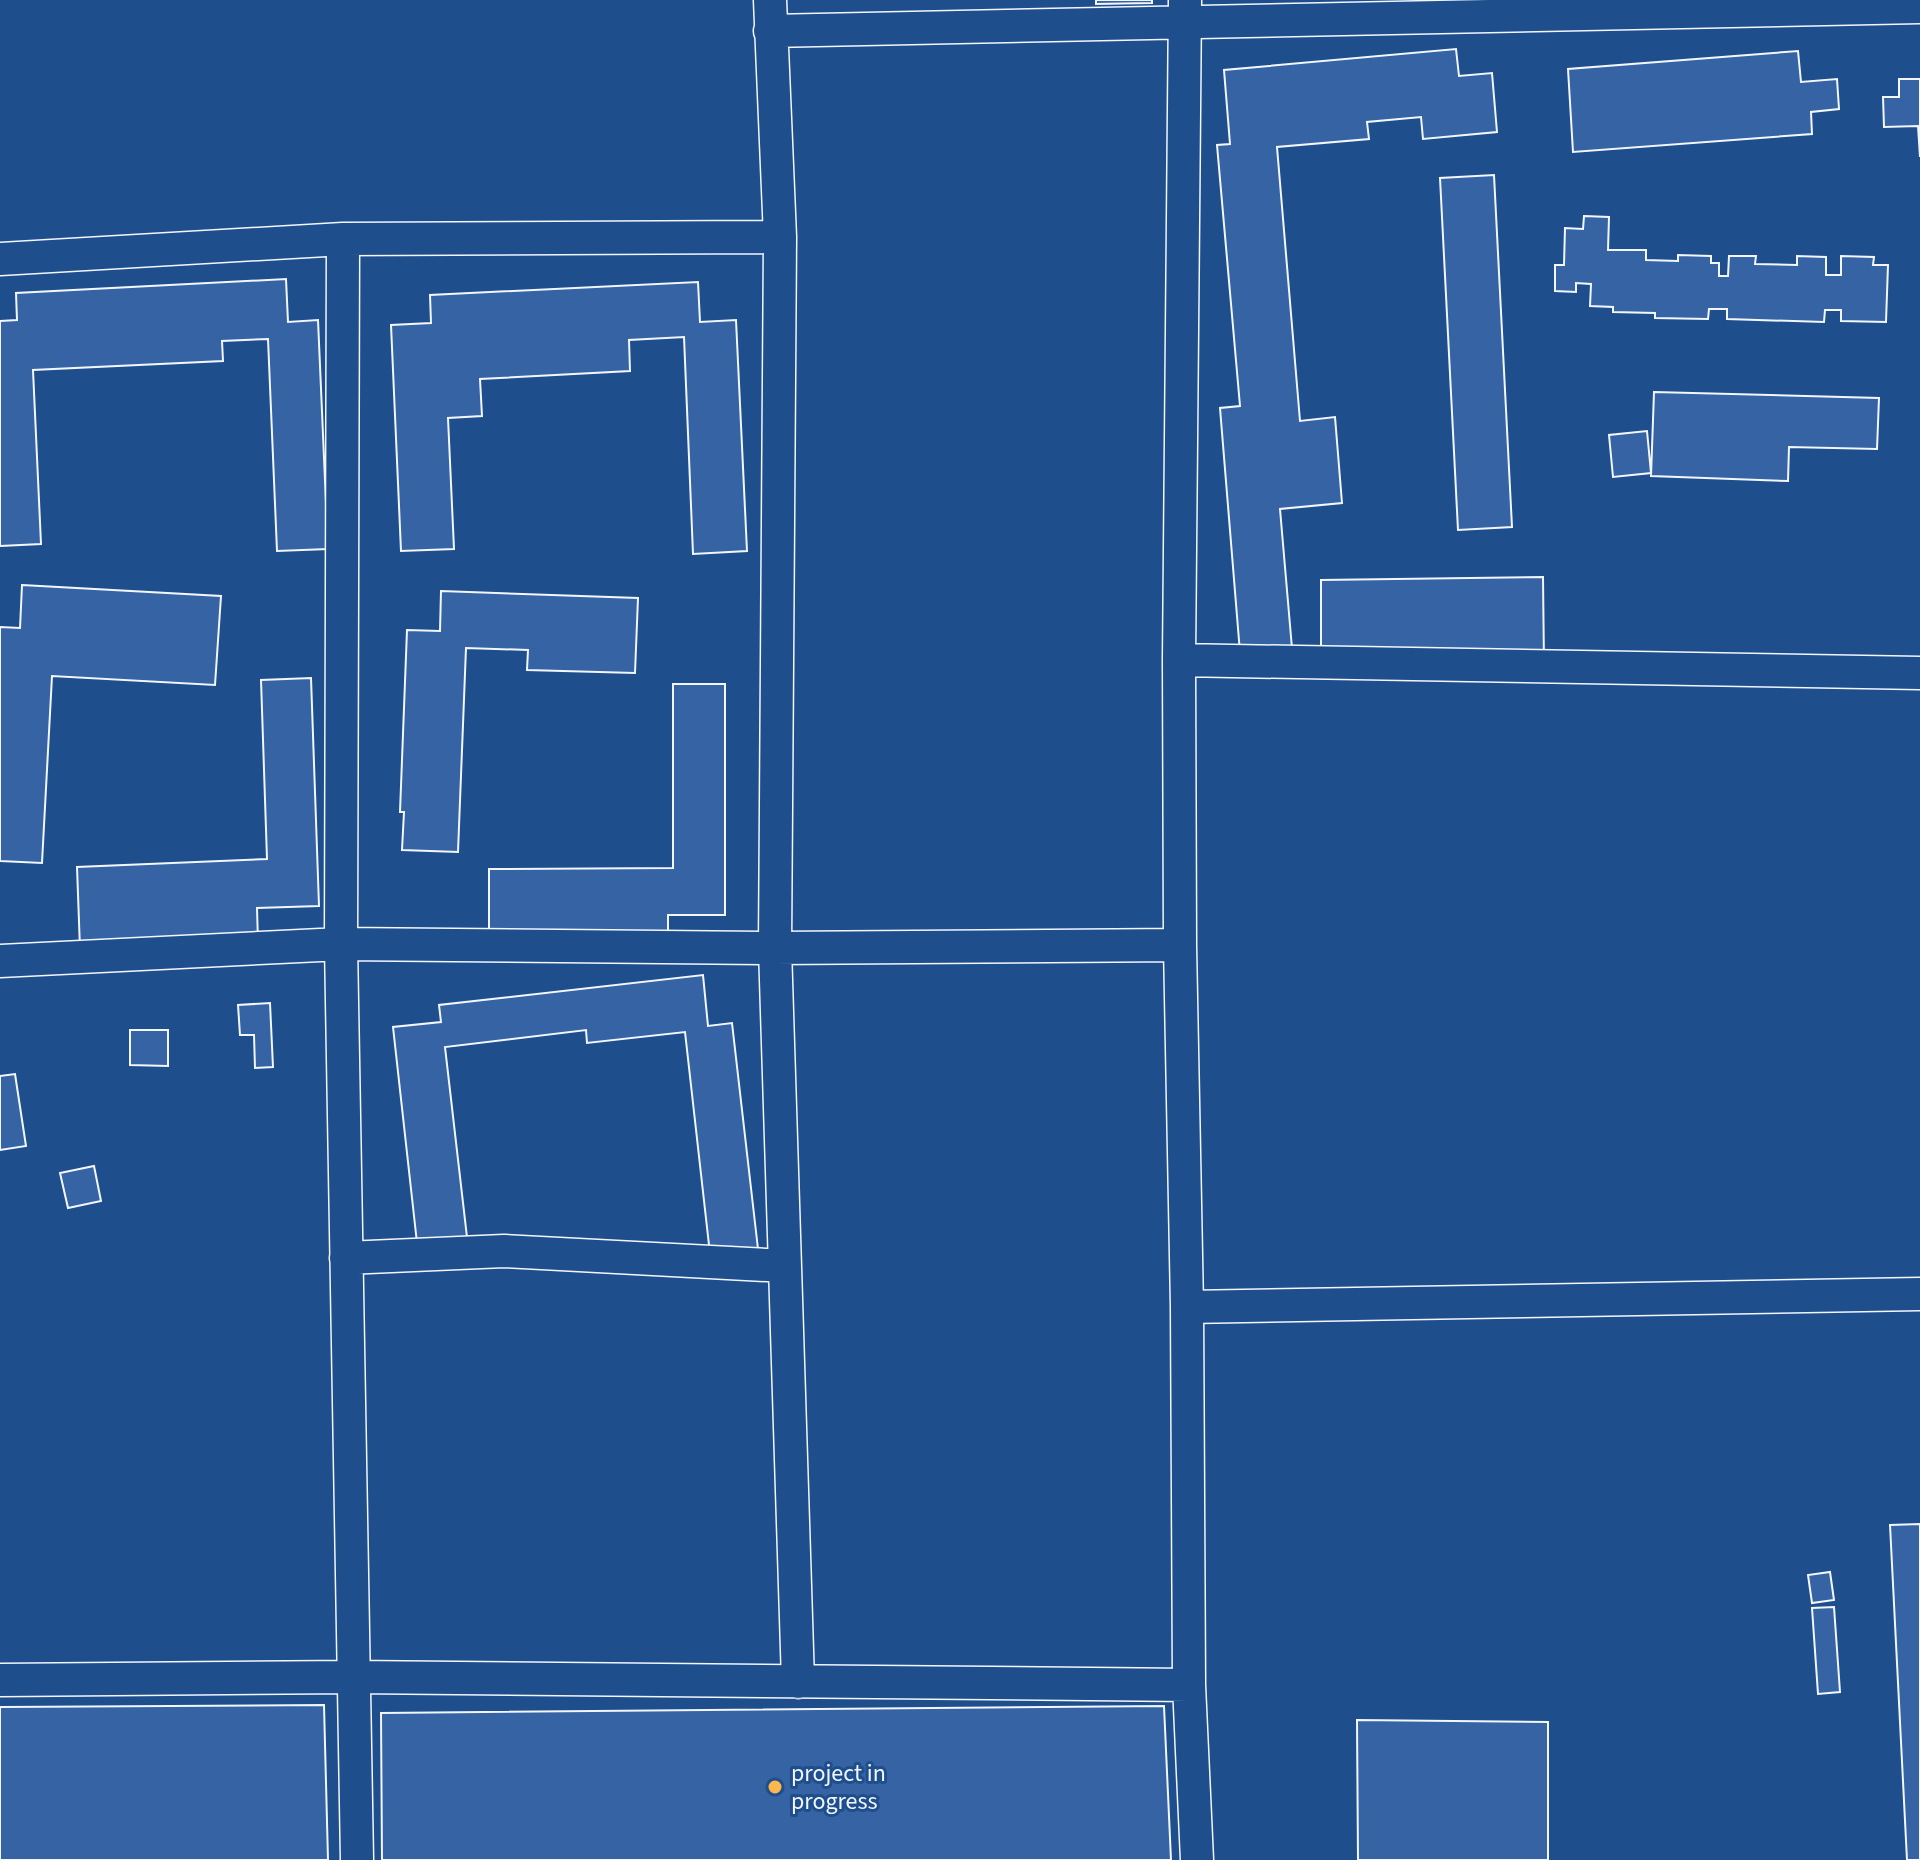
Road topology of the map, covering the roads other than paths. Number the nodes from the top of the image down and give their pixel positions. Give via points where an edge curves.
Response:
1 (1624, 7) edge
2 (1920, 7) edge
3 (1185, 10) edge
4 (770, 16) edge
5 (780, 237) junction
6 (343, 239) junction
7 (0, 259) edge
8 (1179, 660) junction
9 (1920, 673) edge
10 (341, 944) junction
11 (1180, 945) junction
12 (775, 948) junction
13 (0, 961) edge
14 (346, 1258) junction
15 (785, 1266) junction
16 (1920, 1294) edge
17 (1187, 1307) junction
18 (352, 1677) junction
19 (0, 1680) edge
20 (798, 1682) junction
21 (1189, 1685) junction
22 (357, 1860) edge
23 (1197, 1860) edge

1 - 2 street
1 - 3 street
3 - 4 street
3 - 8 street
4 - 5 street
5 - 6 street
5 - 12 street
6 - 7 street
6 - 10 street
8 - 9 street
8 - 11 street
10 - 12 street
10 - 13 street
10 - 14 street
11 - 12 street
11 - 17 street
12 - 15 street
14 - 15 street via 504,1251
14 - 18 street
15 - 20 street
16 - 17 street
17 - 21 street
18 - 19 street
18 - 20 street
18 - 22 street
20 - 21 street
21 - 23 street

